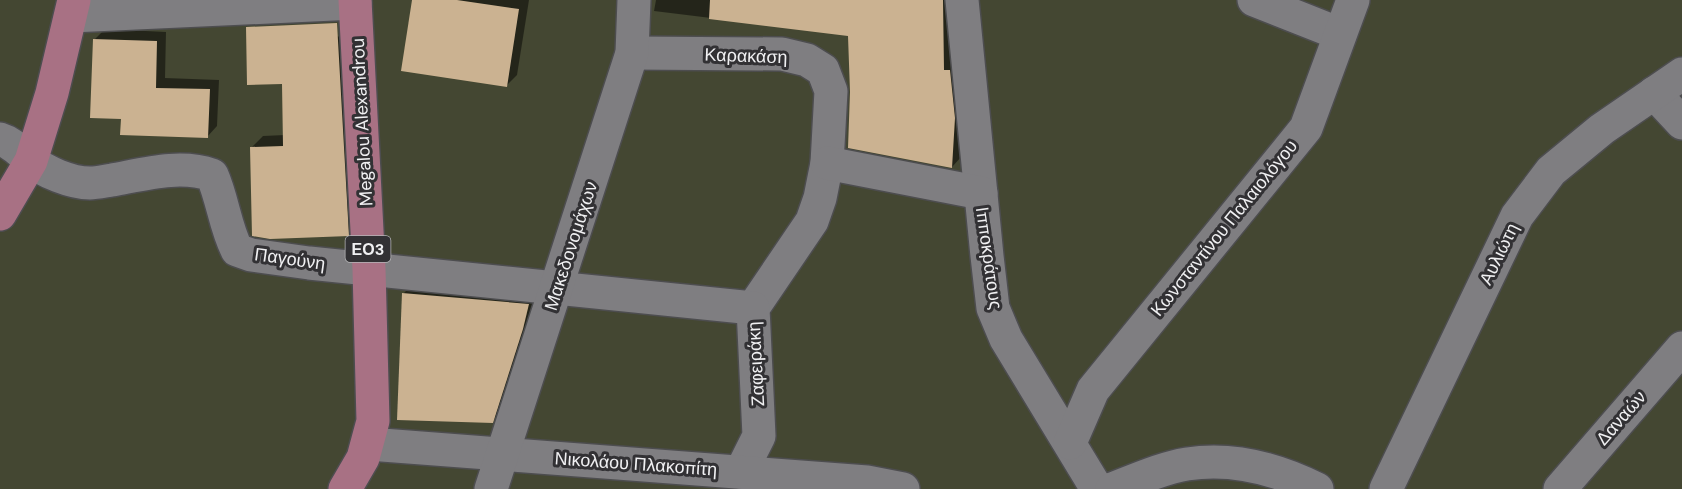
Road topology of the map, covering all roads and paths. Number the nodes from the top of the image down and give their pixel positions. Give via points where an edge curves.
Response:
1 (634, 0) edge
2 (962, 0) edge
3 (1254, 0) edge
4 (1353, 0) edge
5 (355, 1) edge
6 (72, 8) edge
7 (1340, 34) junction
8 (632, 53) junction
9 (1682, 74) edge
10 (1654, 93) junction
11 (1682, 123) edge
12 (0, 140) edge
13 (32, 161) junction
14 (827, 163) junction
15 (981, 193) junction
16 (0, 214) edge
17 (369, 269) junction
18 (557, 288) junction
19 (753, 308) junction
20 (1682, 348) edge
21 (1070, 443) junction
22 (369, 444) junction
23 (503, 454) junction
24 (741, 472) junction
25 (345, 489) edge
26 (492, 489) edge
27 (903, 489) edge
28 (1097, 489) edge
29 (1112, 489) edge
30 (1317, 489) edge
31 (1386, 489) edge
32 (1560, 489) edge

1 - 8 street, Μακεδονομάχων
2 - 15 street, Ιπποκράτους
3 - 7 street
4 - 7 street, Κωνσταντίνου Παλαιολόγου
5 - 6 street
5 - 17 main road, Megalou Alexandrou / ΕΟ3
6 - 13 main road
7 - 21 street, Κωνσταντίνου Παλαιολόγου via 1306,128 1093,390
8 - 14 street, Καρακάση via 782,54 807,60 823,70 831,91
8 - 18 street, Μακεδονομάχων
9 - 10 street, Αυλιώτη
10 - 11 street
10 - 31 street, Αυλιώτη via 1551,171 1517,216
12 - 13 street via 15,146
13 - 16 main road
13 - 17 street, Παγούνη via 67,178 90,183 172,170 197,170 212,175 237,250 269,258
14 - 15 street
14 - 19 street, Ζαφειράκη via 812,221
15 - 21 street, Ιπποκράτους via 993,308 1006,339
17 - 18 street, Παγούνη
17 - 22 main road, Megalou Alexandrou / ΕΟ3 via 374,421
18 - 19 street, Παγούνη
18 - 23 street, Μακεδονομάχων
19 - 24 street, Ζαφειράκη via 759,436
20 - 32 street, Δαναών
21 - 28 street, Ιπποκράτους
22 - 23 street, Νικολάου Πλακοπίτη
22 - 25 main road, Megalou Alexandrou / ΕΟ3
23 - 24 street, Νικολάου Πλακοπίτη
23 - 26 street, Μακεδονομάχων
24 - 27 street, Νικολάου Πλακοπίτη via 867,482
29 - 30 street via 1185,464 1219,461 1249,465

